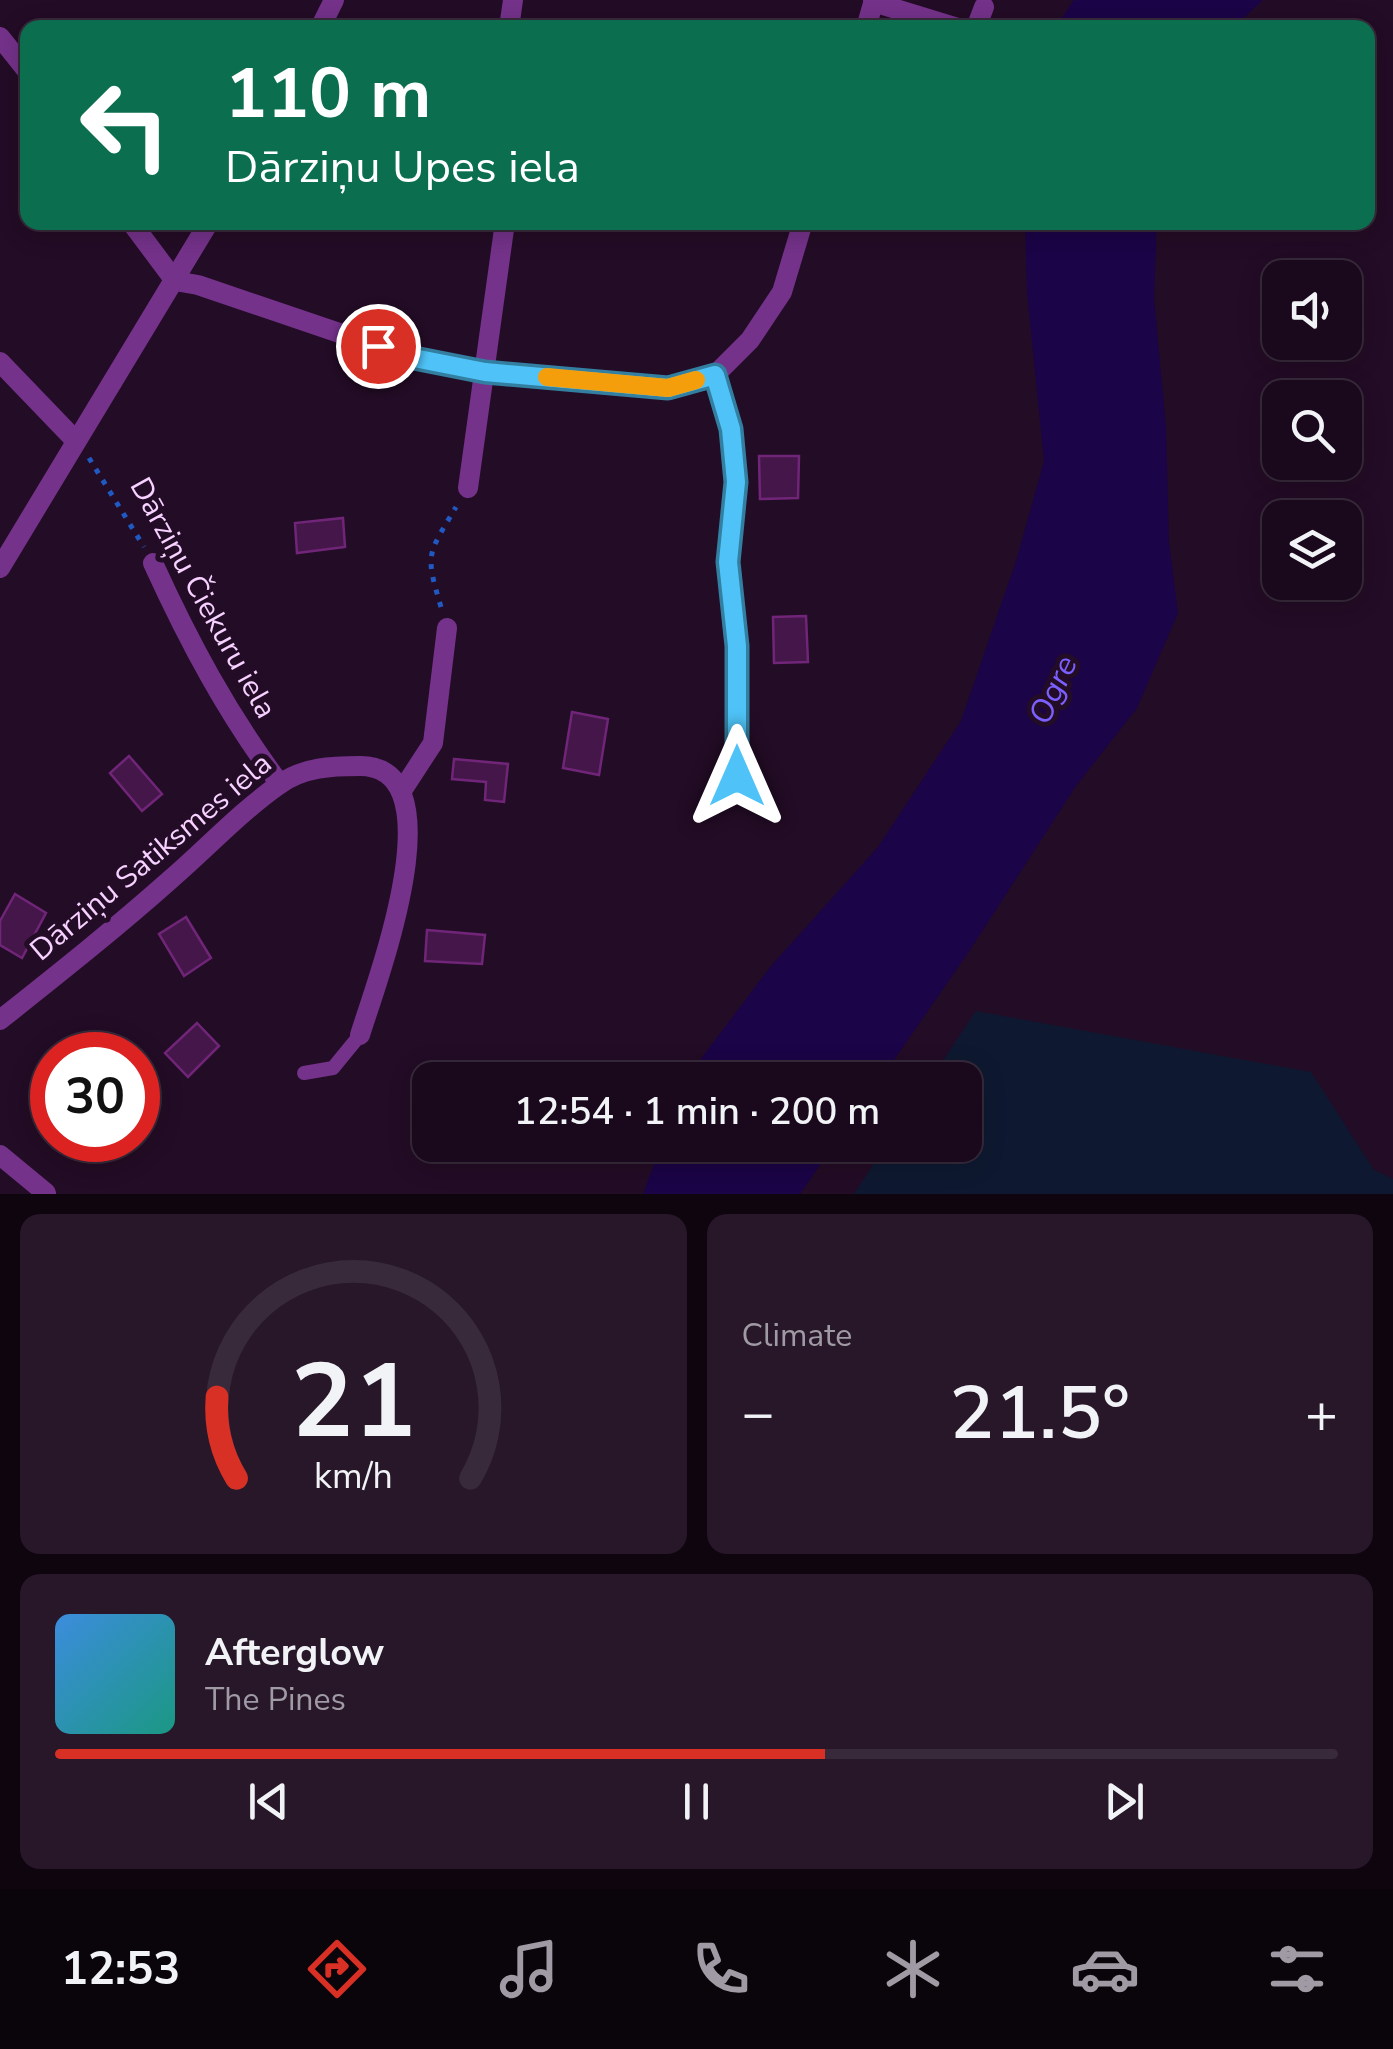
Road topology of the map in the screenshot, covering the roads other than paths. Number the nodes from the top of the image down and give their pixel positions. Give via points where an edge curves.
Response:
1 (874, 1) edge
2 (984, 6) dead end
3 (933, 20) edge
4 (979, 20) edge
5 (0, 36) edge
6 (20, 62) edge
7 (137, 230) edge
8 (204, 230) edge
9 (504, 230) edge
10 (801, 230) edge
11 (175, 281) junction
12 (0, 362) edge
13 (485, 372) junction
14 (715, 375) junction
15 (75, 440) junction
16 (468, 488) road end
17 (153, 563) road end
18 (0, 568) edge
19 (447, 628) road end
20 (737, 776) dead end
21 (280, 784) junction
22 (403, 789) junction
23 (0, 1020) edge
24 (360, 1035) joint
25 (304, 1073) dead end
26 (0, 1155) edge
27 (46, 1193) edge

1 - 3 street
2 - 4 street
5 - 6 street
7 - 11 street
8 - 11 street
9 - 13 street
10 - 14 street via 782,292 750,340
11 - 13 street via 414,358
11 - 15 street
12 - 15 street
13 - 14 street via 668,388
13 - 16 street
14 - 20 street via 731,429 736,482 728,562 737,646
15 - 18 street
17 - 21 street, Dārziņu Čiekuru iela via 241,732
19 - 22 street via 433,743
21 - 22 street, Dārziņu Satiksmes iela via 305,770 370,766 388,771
21 - 23 street, Dārziņu Satiksmes iela
22 - 24 street via 410,840 386,954
24 - 25 lane via 332,1068
26 - 27 street

